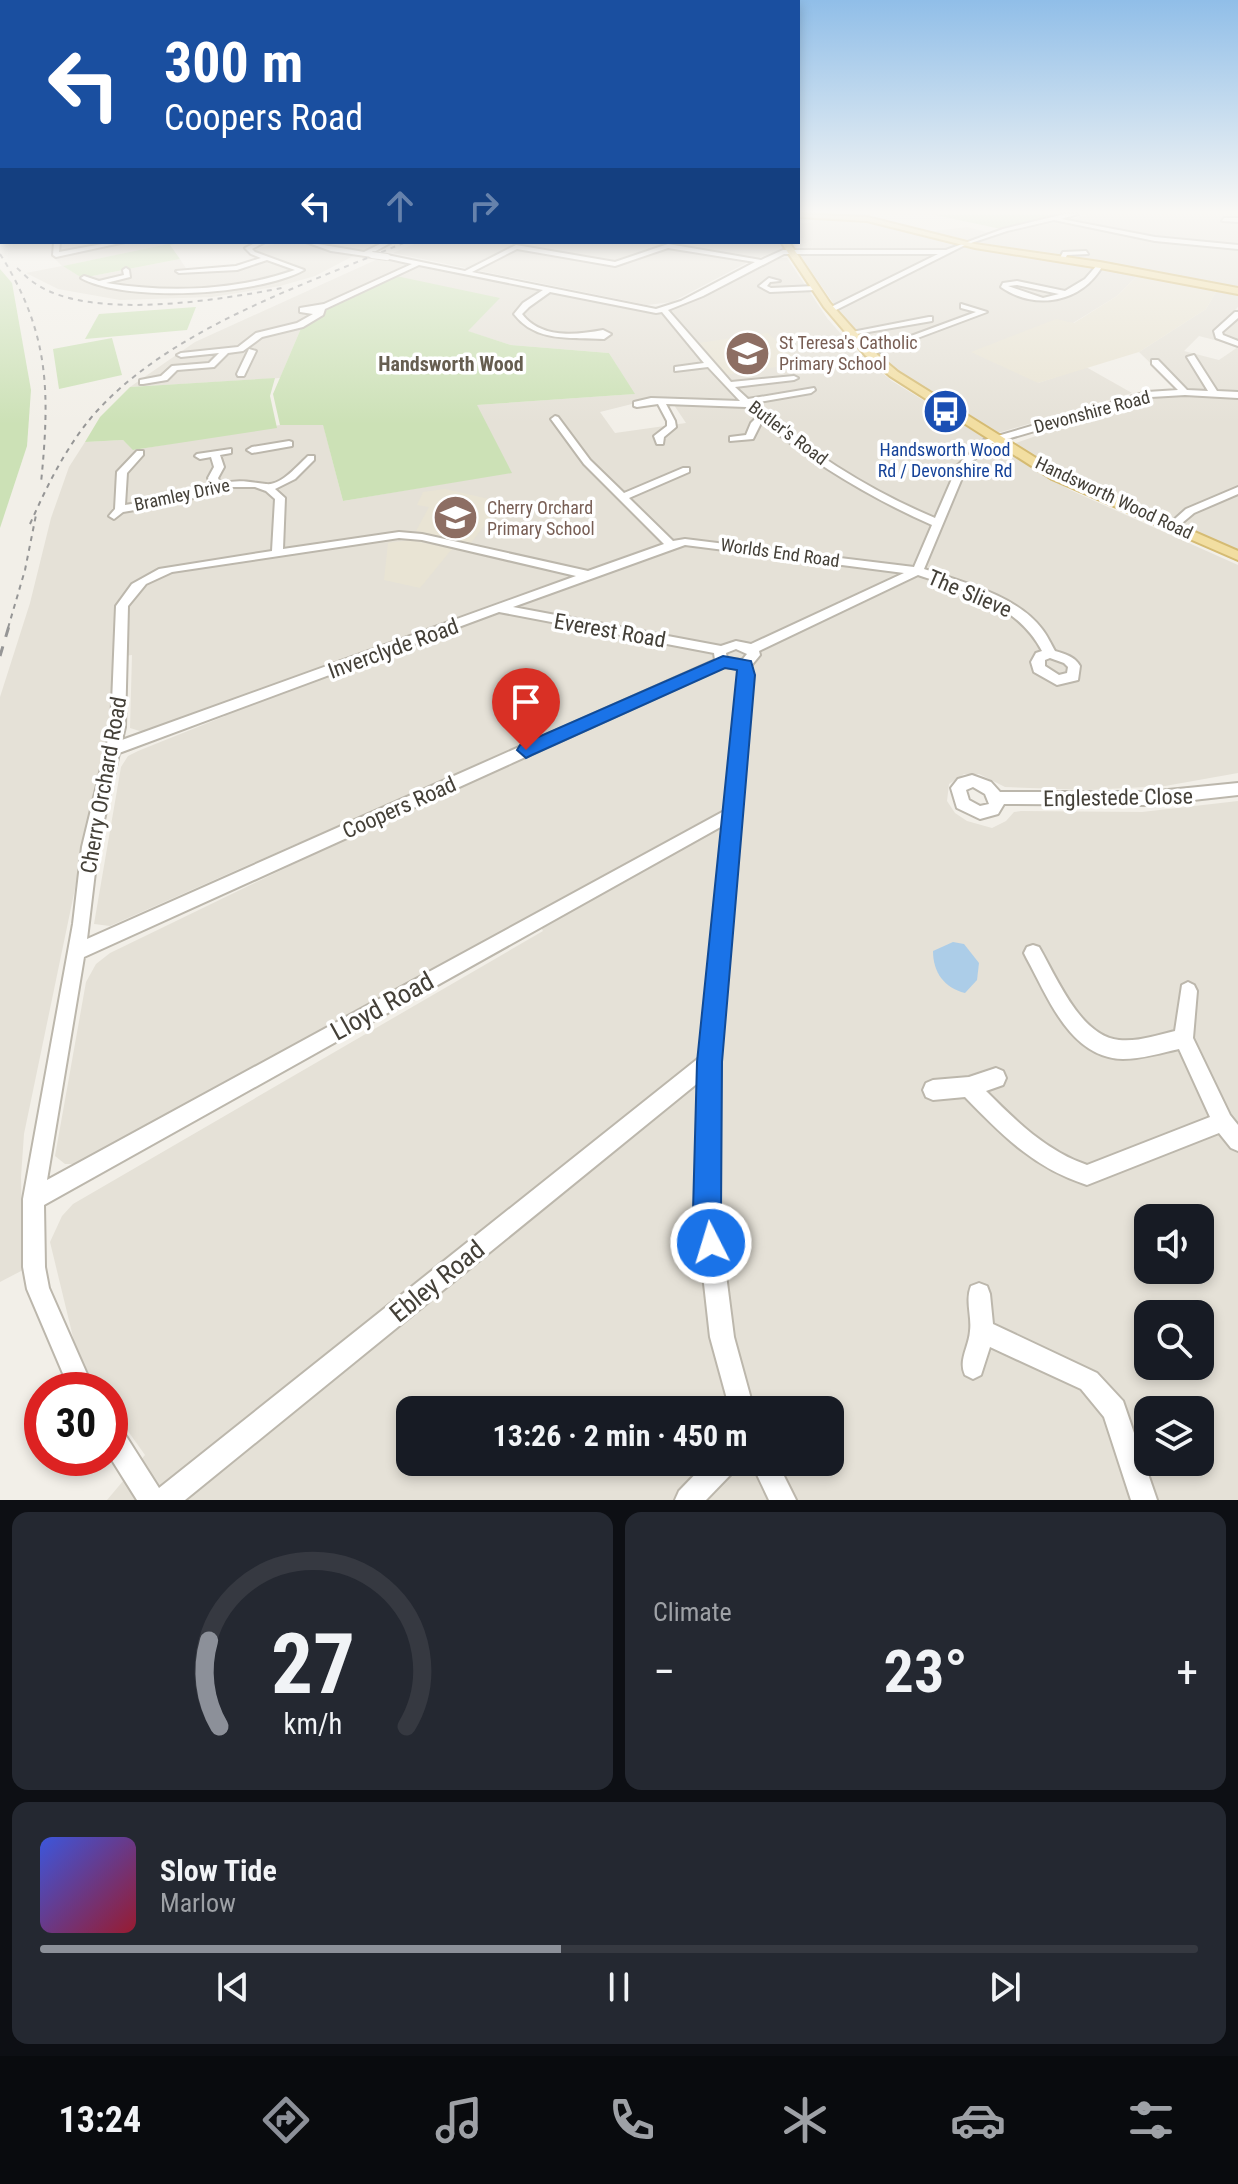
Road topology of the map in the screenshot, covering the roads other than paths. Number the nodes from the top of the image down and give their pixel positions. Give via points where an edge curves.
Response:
1 (105, 284) edge
2 (160, 284) edge
3 (241, 284) edge
4 (374, 284) edge
5 (528, 284) edge
6 (535, 284) edge
7 (716, 284) edge
8 (764, 284) edge
9 (812, 284) edge
10 (883, 284) edge
11 (1005, 284) edge
12 (1022, 284) edge
13 (1080, 284) edge
14 (1201, 284) edge
15 (815, 288) junction
16 (550, 289) junction
17 (152, 290) junction
18 (1238, 291) edge
19 (1063, 293) junction
20 (677, 305) junction
21 (964, 306) dead end
22 (664, 310) junction
23 (832, 310) junction
24 (1237, 316) edge
25 (929, 319) dead end
26 (851, 333) junction
27 (592, 334) dead end
28 (1238, 344) edge
29 (240, 349) junction
30 (224, 353) junction
31 (869, 353) junction
32 (1191, 357) dead end
33 (178, 362) junction
34 (1155, 362) dead end
35 (711, 364) junction
36 (678, 369) dead end
37 (241, 374) dead end
38 (794, 378) dead end
39 (143, 382) dead end
40 (730, 385) junction
41 (811, 390) dead end
42 (1185, 392) junction
43 (1214, 393) junction
44 (1238, 395) edge
45 (661, 402) junction
46 (747, 403) junction
47 (637, 404) dead end
48 (763, 416) junction
49 (555, 419) dead end
50 (733, 439) dead end
51 (996, 439) junction
52 (660, 442) dead end
53 (252, 450) dead end
54 (228, 451) dead end
55 (140, 453) dead end
56 (215, 454) junction
57 (200, 456) dead end
58 (686, 470) dead end
59 (271, 487) junction
60 (218, 488) junction
61 (1238, 490) edge
62 (621, 498) junction
63 (937, 523) junction
64 (1172, 526) junction
65 (671, 545) junction
66 (277, 552) junction
67 (1238, 556) edge
68 (890, 568) junction
69 (918, 571) junction
70 (588, 575) junction
71 (897, 583) junction
72 (499, 609) junction
73 (1050, 654) dead end
74 (722, 656) junction
75 (748, 657) junction
76 (114, 749) junction
77 (1238, 789) edge
78 (997, 798) dead end
79 (731, 814) junction
80 (76, 952) junction
81 (1033, 953) dead end
82 (1188, 991) dead end
83 (1184, 1039) junction
84 (709, 1062) junction
85 (996, 1078) dead end
86 (969, 1087) junction
87 (933, 1090) dead end
88 (1223, 1122) junction
89 (1238, 1141) edge
90 (33, 1199) junction
91 (979, 1294) dead end
92 (982, 1331) junction
93 (973, 1367) dead end
94 (74, 1372) edge
95 (738, 1396) edge
96 (128, 1462) edge
97 (711, 1476) edge
98 (771, 1476) edge
99 (152, 1500) edge
100 (165, 1500) edge
101 (688, 1500) edge
102 (783, 1500) edge
103 (1144, 1500) edge

1 - 17 street
2 - 17 street
3 - 17 street
4 - 29 street via 324,307 300,325 259,335
5 - 16 street
6 - 20 street via 647,306
7 - 20 street
8 - 15 street via 770,290
9 - 15 main road, Handsworth Wood Road
10 - 23 street
11 - 19 street via 1044,299
12 - 19 street
13 - 19 street
14 - 18 main road
15 - 23 main road, Handsworth Wood Road
16 - 22 street
16 - 27 street via 518,314 522,323 549,334
20 - 22 street
21 - 31 street via 983,312
22 - 35 street, Butler's Road
23 - 26 main road, Handsworth Wood Road
24 - 28 street via 1218,331
25 - 26 street
26 - 31 main road, Handsworth Wood Road
29 - 30 street
29 - 37 street via 256,350
30 - 33 street
30 - 33 street via 211,365
31 - 51 main road, Handsworth Wood Road
32 - 43 street
33 - 39 street via 164,378
34 - 42 street
35 - 36 street
35 - 40 street, Butler's Road
38 - 40 street
40 - 46 street, Butler's Road
41 - 46 street
42 - 43 street, Devonshire Road
42 - 51 street, Devonshire Road via 1130,398
43 - 44 street, Devonshire Road
45 - 46 street
45 - 47 street
45 - 52 street via 671,427 659,436
46 - 48 street, Butler's Road
48 - 50 street via 750,437
48 - 63 street, Butler's Road via 862,485
49 - 62 street
51 - 63 street via 963,465
51 - 64 main road, Handsworth Wood Road via 1056,476
53 - 59 street via 289,443 291,455 308,460 292,477
54 - 56 street
55 - 60 street, Bramley Drive via 124,461 117,512
56 - 57 street
56 - 60 street via 219,467 213,478
58 - 62 street
59 - 60 street, Bramley Drive via 253,483
59 - 66 street via 280,498
61 - 64 street via 1190,511
62 - 65 street
63 - 69 street
64 - 67 main road, Handsworth Wood Road
65 - 68 street, Worlds End Road via 707,543
65 - 70 street, Inverclyde Road
66 - 70 street, Cherry Orchard Road via 419,536
66 - 76 street, Cherry Orchard Road via 165,571 129,594 122,606 121,696
68 - 69 street, Worlds End Road
68 - 71 street
69 - 71 street, Coopers Road
69 - 73 street, The Slieve via 1014,610 1037,630
70 - 72 street, Inverclyde Road
71 - 75 street, Coopers Road
72 - 74 street, Everest Road
72 - 76 street, Inverclyde Road
74 - 75 street
74 - 75 street, Coopers Road via 736,645
74 - 80 street, Coopers Road
75 - 79 street
76 - 80 street, Cherry Orchard Road via 90,847
77 - 78 street, Englestede Close via 1119,801
79 - 84 street
79 - 90 street, Lloyd Road
80 - 90 street, Cherry Orchard Road
81 - 83 street via 1075,1024 1092,1040 1118,1050
82 - 83 street
83 - 88 street
84 - 95 street via 707,1212 722,1337
84 - 100 street, Ebley Road
85 - 86 street
86 - 87 street
86 - 88 street via 1044,1156 1087,1175
88 - 89 street
90 - 94 street, Cherry Orchard Road via 38,1289
91 - 92 street
92 - 93 street
92 - 103 street via 1089,1381 1114,1410
96 - 99 street
97 - 101 street
98 - 102 street

